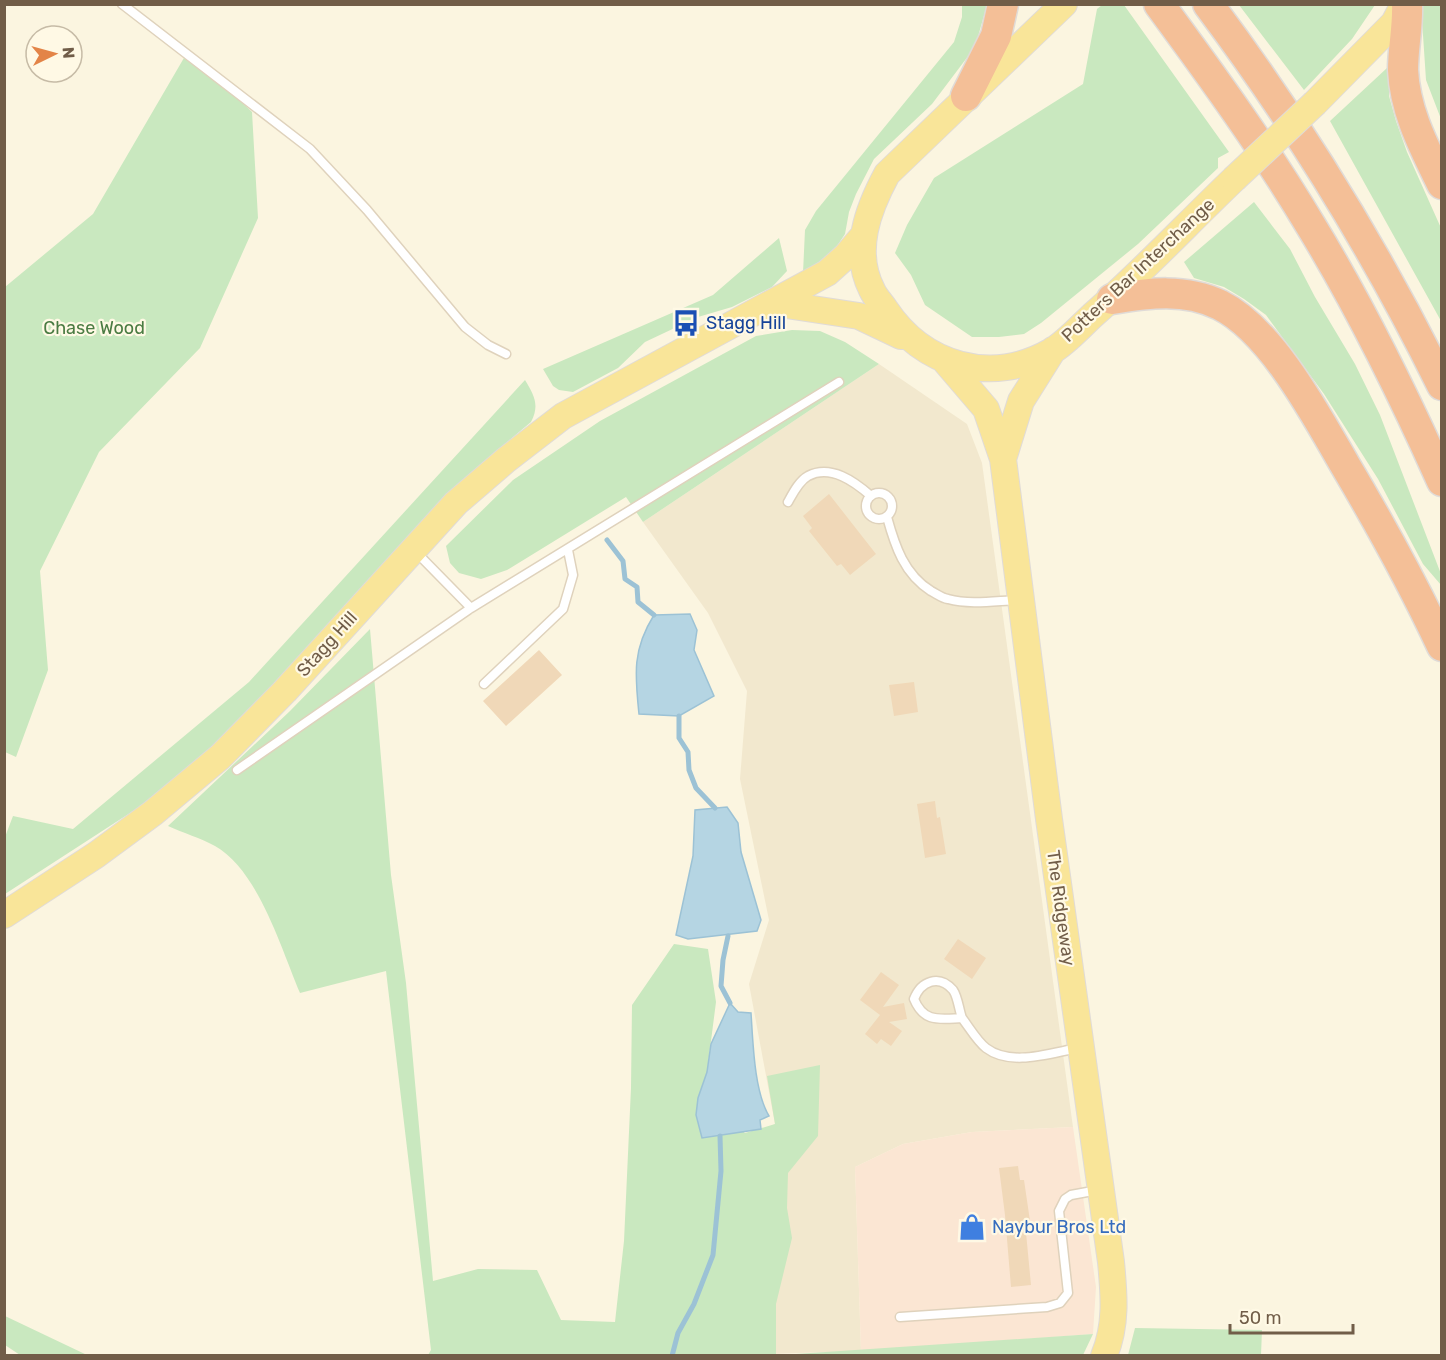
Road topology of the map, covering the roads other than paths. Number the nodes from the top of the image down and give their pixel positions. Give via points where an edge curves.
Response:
1 (122, 4) edge
2 (1003, 4) edge
3 (1064, 4) edge
4 (1159, 4) edge
5 (1208, 4) edge
6 (1405, 4) edge
7 (966, 96) junction
8 (1442, 184) edge
9 (863, 236) junction
10 (1112, 298) junction
11 (773, 303) junction
12 (912, 341) junction
13 (1053, 350) junction
14 (506, 354) dead end
15 (945, 361) junction
16 (839, 382) dead end
17 (1442, 385) edge
18 (1003, 459) junction
19 (1442, 481) edge
20 (871, 496) junction
21 (788, 502) dead end
22 (886, 517) junction
23 (413, 549) junction
24 (568, 550) junction
25 (1021, 600) junction
26 (471, 608) junction
27 (1442, 646) edge
28 (484, 684) dead end
29 (237, 770) dead end
30 (4, 915) edge
31 (962, 1018) junction
32 (1081, 1048) junction
33 (1102, 1189) junction
34 (900, 1317) dead end
35 (1104, 1356) edge

1 - 14 lane via 310,149 465,327
2 - 7 highway via 996,36
3 - 7 main road, Potters Bar Interchange
4 - 19 highway via 1312,227 1374,339
5 - 17 highway via 1358,226
6 - 8 highway via 1405,94 1412,120
6 - 10 main road, Potters Bar Interchange, bridge via 1394,23 1367,52
7 - 9 main road, Potters Bar Interchange via 887,174 874,199
9 - 11 main road, Stagg Hill via 827,273
9 - 12 main road, Potters Bar Interchange via 871,290
10 - 13 main road, Potters Bar Interchange
10 - 27 highway via 1185,294 1219,304 1253,329 1320,421 1375,515
11 - 12 main road via 859,316
11 - 23 main road, Stagg Hill via 563,416 456,503
12 - 15 main road, Potters Bar Interchange
13 - 15 main road, Potters Bar Interchange via 1025,363 999,368 973,368
13 - 18 main road, The Ridgeway via 1021,401
15 - 18 main road, The Ridgeway via 986,409
16 - 24 lane
18 - 25 main road, The Ridgeway
20 - 21 lane via 841,475 821,472 807,476
20 - 22 lane via 867,503 870,515
20 - 22 lane via 883,493 890,498 892,506
22 - 25 lane via 897,549 922,585 945,599
23 - 26 lane
23 - 30 main road, Stagg Hill via 220,757 96,855
24 - 26 lane
24 - 28 lane via 573,575 563,609
25 - 32 main road, The Ridgeway
26 - 29 lane
31 - 31 lane via 930,1018 916,1004 918,988 932,981 951,988
31 - 32 lane via 985,1048 1006,1057
32 - 33 main road, The Ridgeway
33 - 34 lane via 1071,1195 1059,1211 1068,1293 1060,1303
33 - 35 main road, The Ridgeway via 1114,1291 1112,1333

